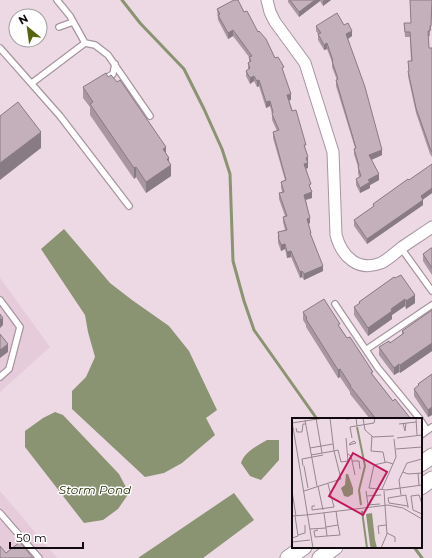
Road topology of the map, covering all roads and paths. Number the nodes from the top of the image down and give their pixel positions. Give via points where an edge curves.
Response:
1 (57, 0) edge
2 (267, 0) edge
3 (73, 22) junction
4 (59, 27) dead end
5 (85, 43) junction
6 (0, 48) edge
7 (115, 64) junction
8 (102, 81) edge
9 (32, 83) junction
10 (150, 116) dead end
11 (129, 206) dead end
12 (432, 227) edge
13 (401, 248) junction
14 (432, 292) edge
15 (0, 300) edge
16 (336, 304) dead end
17 (432, 305) edge
18 (366, 349) junction
19 (0, 377) edge
20 (418, 418) edge
21 (422, 422) edge
22 (430, 429) edge
23 (432, 456) edge
24 (422, 463) edge
25 (432, 479) edge
26 (422, 486) edge
27 (0, 512) edge
28 (303, 548) edge
29 (334, 548) edge
30 (39, 558) edge
31 (288, 558) edge
32 (320, 558) edge

1 - 3 lane
2 - 13 street via 276,22 305,63 333,152 338,244 347,258 363,266 382,262
3 - 4 lane
3 - 5 lane
5 - 7 lane via 95,45
5 - 9 lane
6 - 9 lane
7 - 8 lane via 113,74
7 - 10 lane
9 - 11 lane
12 - 13 street
13 - 14 lane
15 - 19 lane via 20,326 9,369
16 - 18 lane
17 - 18 lane
18 - 20 lane
21 - 22 lane
23 - 24 main road
25 - 26 main road
27 - 30 lane
28 - 31 main road
29 - 32 main road

